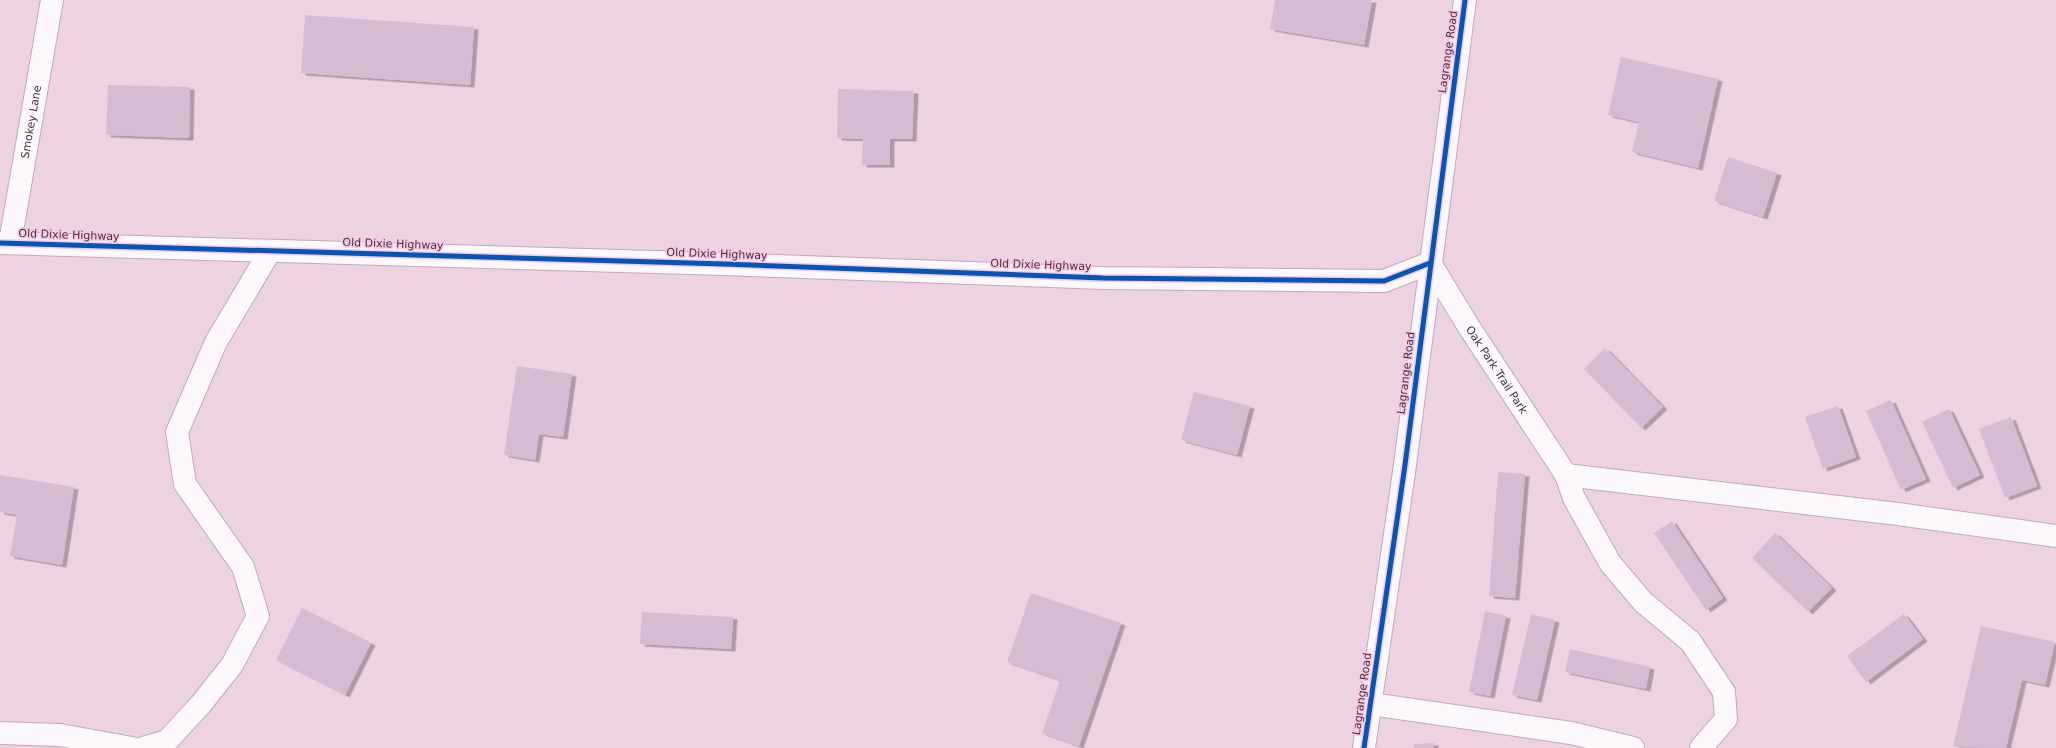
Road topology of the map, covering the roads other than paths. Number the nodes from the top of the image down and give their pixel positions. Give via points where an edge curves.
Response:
1 (52, 0) edge
2 (1465, 0) edge
3 (5, 243) edge
4 (270, 251) junction
5 (1430, 263) junction
6 (1566, 475) junction
7 (2056, 536) edge
8 (1371, 704) junction
9 (0, 733) edge
10 (132, 748) edge
11 (143, 748) edge
12 (1364, 748) edge
13 (1633, 748) edge
14 (1701, 748) edge

1 - 3 street, Smokey Lane
2 - 5 street, Lagrange Road
3 - 4 street, Old Dixie Highway
4 - 5 street, Old Dixie Highway via 1103,278 1384,281
4 - 11 street via 216,342 178,432 185,484 243,567 258,616 232,665 201,704 167,741
5 - 6 street, Oak Park Trail Park
5 - 8 street, Lagrange Road via 1405,465
6 - 7 street via 1898,514
6 - 14 street, Oak Park Trail Park via 1574,498 1610,563 1643,602 1690,641 1724,692 1726,719
8 - 12 street, Lagrange Road
8 - 13 street via 1571,733
9 - 10 street via 60,735

